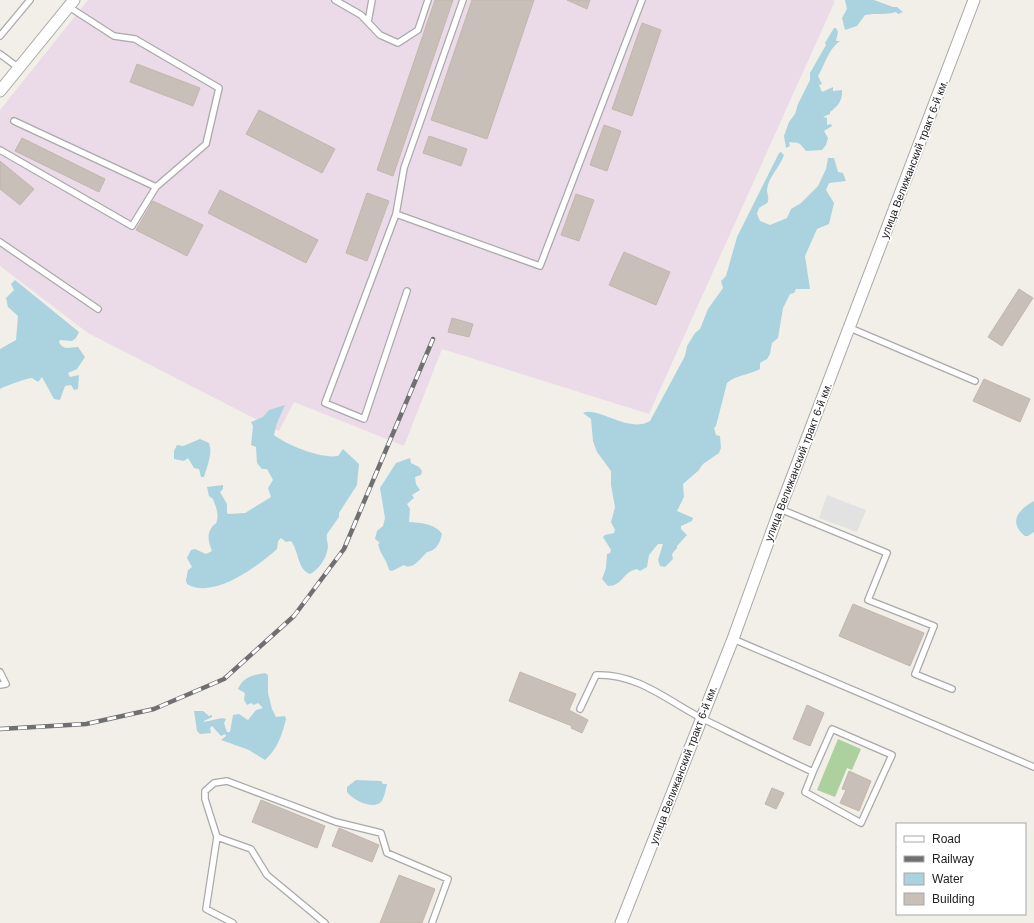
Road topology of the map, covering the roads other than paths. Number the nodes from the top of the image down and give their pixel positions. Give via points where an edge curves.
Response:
1 (30, 0) edge
2 (335, 0) edge
3 (372, 0) edge
4 (428, 0) edge
5 (463, 0) edge
6 (642, 0) edge
7 (974, 0) edge
8 (72, 3) edge
9 (368, 22) junction
10 (0, 36) edge
11 (0, 54) edge
12 (19, 68) junction
13 (0, 92) edge
14 (14, 121) dead end
15 (0, 150) edge
16 (156, 187) junction
17 (396, 214) junction
18 (0, 242) edge
19 (408, 291) dead end
20 (98, 309) dead end
21 (850, 328) junction
22 (974, 381) dead end
23 (780, 509) junction
24 (733, 639) junction
25 (0, 672) edge
26 (0, 685) edge
27 (952, 689) dead end
28 (580, 709) dead end
29 (701, 718) junction
30 (1034, 767) edge
31 (813, 772) junction
32 (217, 837) junction
33 (233, 923) edge
34 (325, 923) edge
35 (432, 923) edge
36 (621, 923) edge

1 - 10 lane
2 - 9 lane
3 - 9 lane
4 - 9 lane via 418,30 398,43 380,35
5 - 17 lane via 404,168
6 - 17 lane via 540,266
7 - 21 street, улица Велижанский тракт 6-й км.
8 - 12 street
8 - 16 lane via 114,36 134,39 219,88 206,144
11 - 12 lane
12 - 13 street
14 - 16 lane
15 - 16 lane via 132,226
17 - 19 lane via 325,403 364,419
18 - 20 lane
21 - 22 lane
21 - 23 street, улица Велижанский тракт 6-й км.
23 - 24 street, улица Велижанский тракт 6-й км.
23 - 27 lane via 887,553 868,600 934,626 915,674
24 - 29 street, улица Велижанский тракт 6-й км.
24 - 30 lane
25 - 26 lane via 6,684
28 - 29 lane via 596,675 612,674 655,690
29 - 31 lane
29 - 36 street, улица Велижанский тракт 6-й км.
31 - 31 lane via 832,729 892,755 861,823 805,792
32 - 33 lane via 206,909
32 - 34 lane via 252,849 267,875
32 - 35 lane via 206,799 206,790 214,783 227,781 336,822 381,833 387,853 448,880

